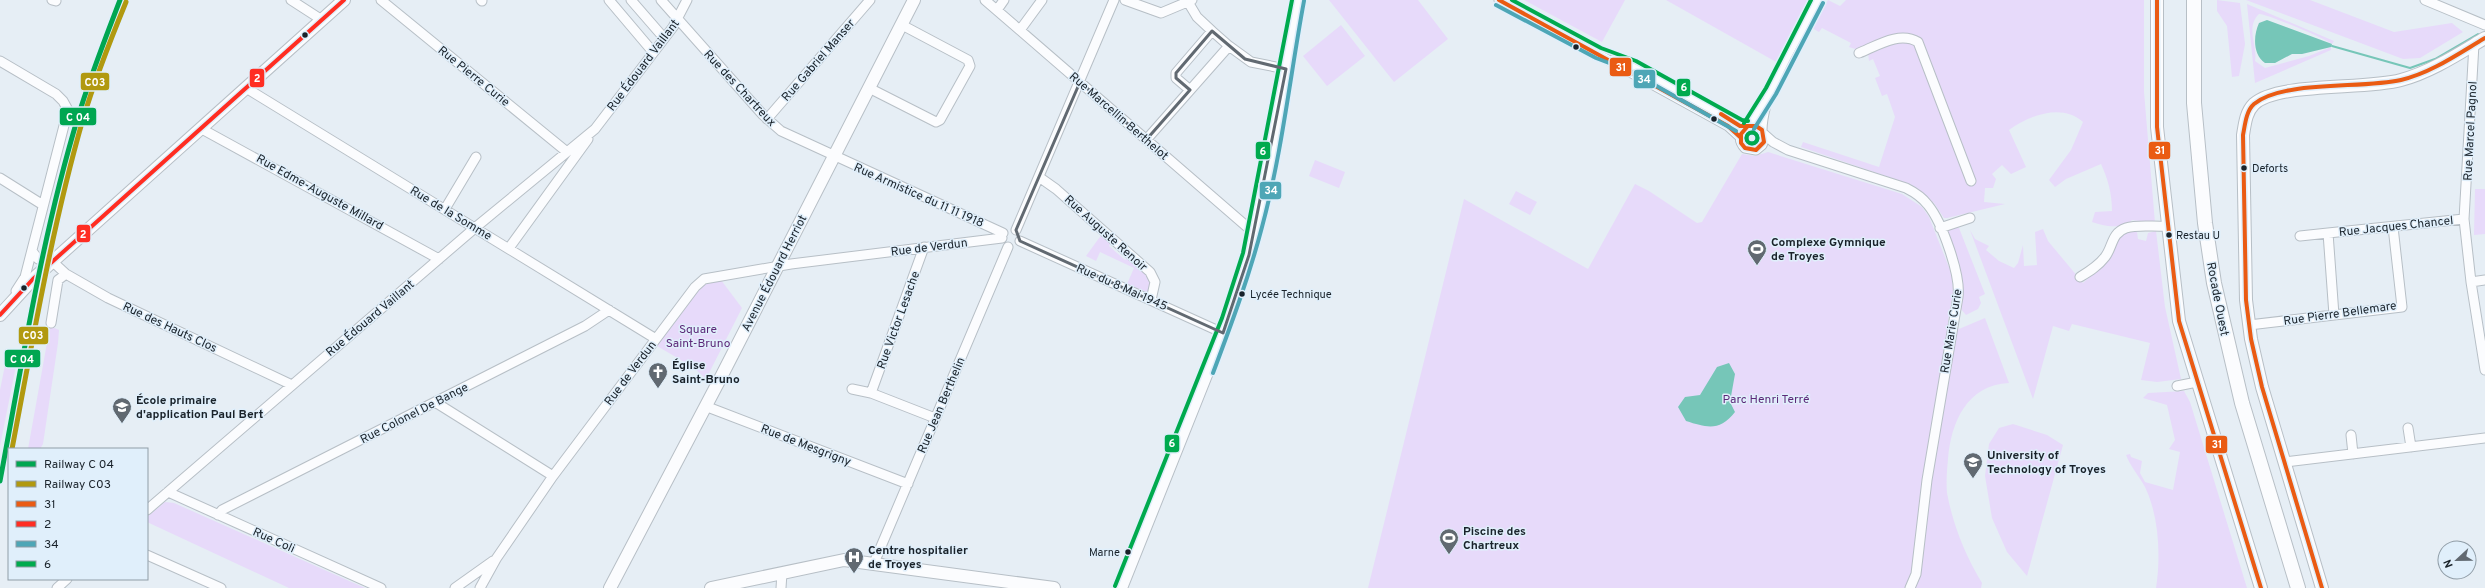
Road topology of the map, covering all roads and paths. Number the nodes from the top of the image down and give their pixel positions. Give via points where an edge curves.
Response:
1 (291, 0) edge
2 (344, 0) edge
3 (381, 0) edge
4 (609, 0) edge
5 (631, 0) edge
6 (661, 0) edge
7 (687, 0) edge
8 (870, 0) edge
9 (914, 0) edge
10 (985, 0) edge
11 (1004, 0) edge
12 (1042, 0) edge
13 (1114, 0) edge
14 (1125, 0) edge
15 (1298, 0) edge
16 (1499, 0) edge
17 (1818, 0) edge
18 (2157, 0) edge
19 (2194, 0) edge
20 (2425, 0) edge
21 (1190, 1) edge
22 (997, 10) junction
23 (678, 19) junction
24 (322, 20) junction
25 (902, 25) junction
26 (2485, 25) edge
27 (1020, 30) junction
28 (1212, 31) junction
29 (664, 38) junction
30 (2480, 41) edge
31 (1229, 46) junction
32 (653, 52) junction
33 (1599, 53) junction
34 (1859, 53) dead end
35 (0, 61) edge
36 (1286, 69) junction
37 (1080, 82) junction
38 (246, 88) junction
39 (869, 88) junction
40 (1190, 90) junction
41 (1771, 91) junction
42 (767, 119) junction
43 (1748, 127) junction
44 (200, 128) junction
45 (595, 129) junction
46 (1763, 132) junction
47 (1740, 137) junction
48 (1146, 140) junction
49 (1760, 148) junction
50 (1788, 150) junction
51 (567, 152) junction
52 (835, 156) junction
53 (476, 157) dead end
54 (1039, 177) junction
55 (0, 178) edge
56 (1971, 181) dead end
57 (43, 205) junction
58 (445, 209) junction
59 (1970, 218) dead end
60 (2464, 219) junction
61 (2167, 226) junction
62 (476, 227) junction
63 (2393, 227) junction
64 (1940, 228) junction
65 (1016, 230) junction
66 (1253, 232) junction
67 (2328, 233) junction
68 (1003, 236) junction
69 (2300, 236) dead end
70 (1020, 241) junction
71 (1008, 247) junction
72 (509, 248) junction
73 (924, 248) junction
74 (32, 258) junction
75 (439, 259) junction
76 (777, 267) junction
77 (56, 269) junction
78 (2080, 276) dead end
79 (2485, 280) edge
80 (2471, 282) junction
81 (19, 290) junction
82 (1151, 300) junction
83 (0, 303) edge
84 (609, 310) junction
85 (0, 315) edge
86 (2334, 315) junction
87 (51, 323) dead end
88 (2249, 325) junction
89 (1223, 333) junction
90 (656, 339) junction
91 (2484, 360) edge
92 (2485, 370) edge
93 (2197, 382) junction
94 (292, 385) junction
95 (2177, 386) dead end
96 (852, 389) dead end
97 (871, 393) junction
98 (435, 402) junction
99 (705, 406) junction
100 (935, 418) junction
101 (2408, 428) dead end
102 (2351, 435) dead end
103 (2485, 438) edge
104 (2411, 447) junction
105 (2353, 454) junction
106 (2285, 462) junction
107 (553, 476) junction
108 (908, 484) junction
109 (168, 492) junction
110 (148, 509) edge
111 (218, 515) junction
112 (148, 555) edge
113 (496, 559) junction
114 (874, 563) junction
115 (782, 573) junction
116 (66, 580) edge
117 (458, 587) edge
118 (57, 588) edge
119 (222, 588) edge
120 (381, 588) edge
121 (470, 588) edge
122 (480, 588) edge
123 (610, 588) edge
124 (711, 588) edge
125 (781, 588) edge
126 (1054, 588) edge
127 (1121, 588) edge
128 (1910, 588) edge
129 (2261, 588) edge
130 (2298, 588) edge
131 (2322, 588) edge

1 - 24 street
2 - 24 street
3 - 51 street, Rue Pierre Curie
4 - 32 street
5 - 29 street
6 - 23 street, Rue des Chartreux
7 - 23 street, Rue Édouard Vaillant
8 - 42 street, Rue Gabriel Manser
9 - 25 street, Avenue Édouard Herriot
10 - 22 street, Rue Marcellin Berthelot
11 - 22 street
12 - 27 street
13 - 37 street
14 - 21 street via 1161,13
15 - 36 street
16 - 33 street
17 - 41 street
18 - 61 street via 2157,128
19 - 130 main road, Rocade Ouest via 2194,103 2204,223 2214,283 2242,402
20 - 26 street
21 - 28 street via 1197,17
22 - 27 street, Rue Marcellin Berthelot
23 - 29 street, Rue Édouard Vaillant
23 - 42 street, Rue des Chartreux
24 - 38 street
25 - 39 street, Avenue Édouard Herriot
25 - 39 street via 968,60 970,66 940,120 936,122
27 - 37 street, Rue Marcellin Berthelot
28 - 31 street
28 - 40 street via 1176,73 1176,78
29 - 32 street, Rue Édouard Vaillant
30 - 60 street, Rue Marcel Pagnol
30 - 88 street via 2444,62 2401,80 2372,86 2277,93 2259,100 2250,109 2243,135
31 - 36 street via 1251,62
31 - 40 street
32 - 45 street, Rue Édouard Vaillant
33 - 43 street via 1625,63 1740,126
33 - 47 street via 1728,126
34 - 56 street via 1897,38 1910,37 1918,42
35 - 57 street via 56,94 68,110
36 - 66 street
37 - 48 street, Rue Marcellin Berthelot
37 - 54 street
38 - 44 street
38 - 58 street, Rue de la Somme
39 - 52 street, Avenue Édouard Herriot
40 - 48 street
41 - 43 street
41 - 46 street via 1763,112
42 - 52 street, Rue des Chartreux via 781,131
43 - 46 street via 1756,126
43 - 47 street
44 - 75 street, Rue Edme-Auguste Millard
44 - 77 street via 66,250
45 - 51 street, Rue Édouard Vaillant
45 - 72 street, Rue Édouard Vaillant
46 - 49 street via 1764,142
46 - 50 street, Rue Marie Curie via 1772,142
47 - 49 street via 1742,145 1748,150
48 - 66 street, Rue Marcellin Berthelot
49 - 50 street, Rue Marie Curie
50 - 64 street, Rue Marie Curie via 1913,192 1928,204
51 - 62 street, Rue Édouard Vaillant
52 - 68 street, Rue Armistice du 11 11 1918
52 - 76 street, Avenue Édouard Herriot
53 - 58 street
54 - 65 street
54 - 82 street, Rue Auguste Renoir via 1150,272 1155,282
55 - 57 street
57 - 74 street
58 - 62 street, Rue de la Somme
59 - 64 street
60 - 63 street, Rue Jacques Chancel
60 - 80 street, Rue Marcel Pagnol
61 - 78 street via 2126,228 2118,232 2106,256 2093,269
61 - 93 street via 2179,321
62 - 72 street, Rue de la Somme
62 - 75 street, Rue Édouard Vaillant
63 - 67 street, Rue Jacques Chancel
63 - 86 street, Rue Pierre Bellemare via 2402,307
64 - 128 street, Rue Marie Curie via 1958,275 1959,289 1927,480 1916,574
65 - 68 street via 1008,230
65 - 70 street
66 - 89 street via 1249,255
67 - 69 street, Rue Jacques Chancel
67 - 86 street, Rue Jacques Chancel
68 - 71 street
68 - 73 street, Rue de Verdun
70 - 71 street via 1017,246
70 - 82 street, Rue du 8 Mai 1945
71 - 100 street, Rue Jean Berthelin
72 - 84 street, Rue de la Somme
73 - 76 street, Rue de Verdun
73 - 97 street, Rue Victor Lesache
74 - 77 street, Rue des Hauts Clos
74 - 81 street
75 - 94 street, Rue Édouard Vaillant
76 - 90 street, Rue de Verdun via 704,279 695,287
76 - 99 street, Avenue Édouard Herriot
77 - 81 street via 32,279
77 - 87 street via 58,280
77 - 94 street, Rue des Hauts Clos via 108,298
79 - 80 street
80 - 91 street, Rue Marcel Pagnol
81 - 83 street
81 - 85 street via 18,297
82 - 89 street, Rue du 8 Mai 1945
84 - 90 street, Rue de la Somme
84 - 98 street, Rue Colonel De Bange via 585,326
86 - 88 street, Rue Pierre Bellemare
88 - 106 street via 2262,387
89 - 127 street
90 - 107 street, Rue de Verdun
91 - 92 street, Rue Marcel Pagnol
93 - 95 street
93 - 129 street
94 - 109 street, Rue Édouard Vaillant
96 - 97 street
97 - 100 street
98 - 107 street
98 - 111 street, Rue Colonel De Bange via 222,510
99 - 108 street, Rue de Mesgrigny
99 - 123 street, Avenue Édouard Herriot
100 - 108 street, Rue Jean Berthelin
101 - 104 street
102 - 105 street
103 - 104 street
104 - 105 street
105 - 106 street
106 - 131 street
107 - 113 street, Rue de Verdun
108 - 114 street, Rue Jean Berthelin
109 - 110 street, Rue Édouard Vaillant
109 - 111 street, Rue Coli
111 - 120 street, Rue Coli
112 - 119 street
113 - 117 street, Rue de Verdun
113 - 122 street, Rue de Verdun
114 - 115 street via 844,560
114 - 126 street
115 - 124 street
115 - 125 street
116 - 118 street
117 - 121 street, Rue de Verdun

